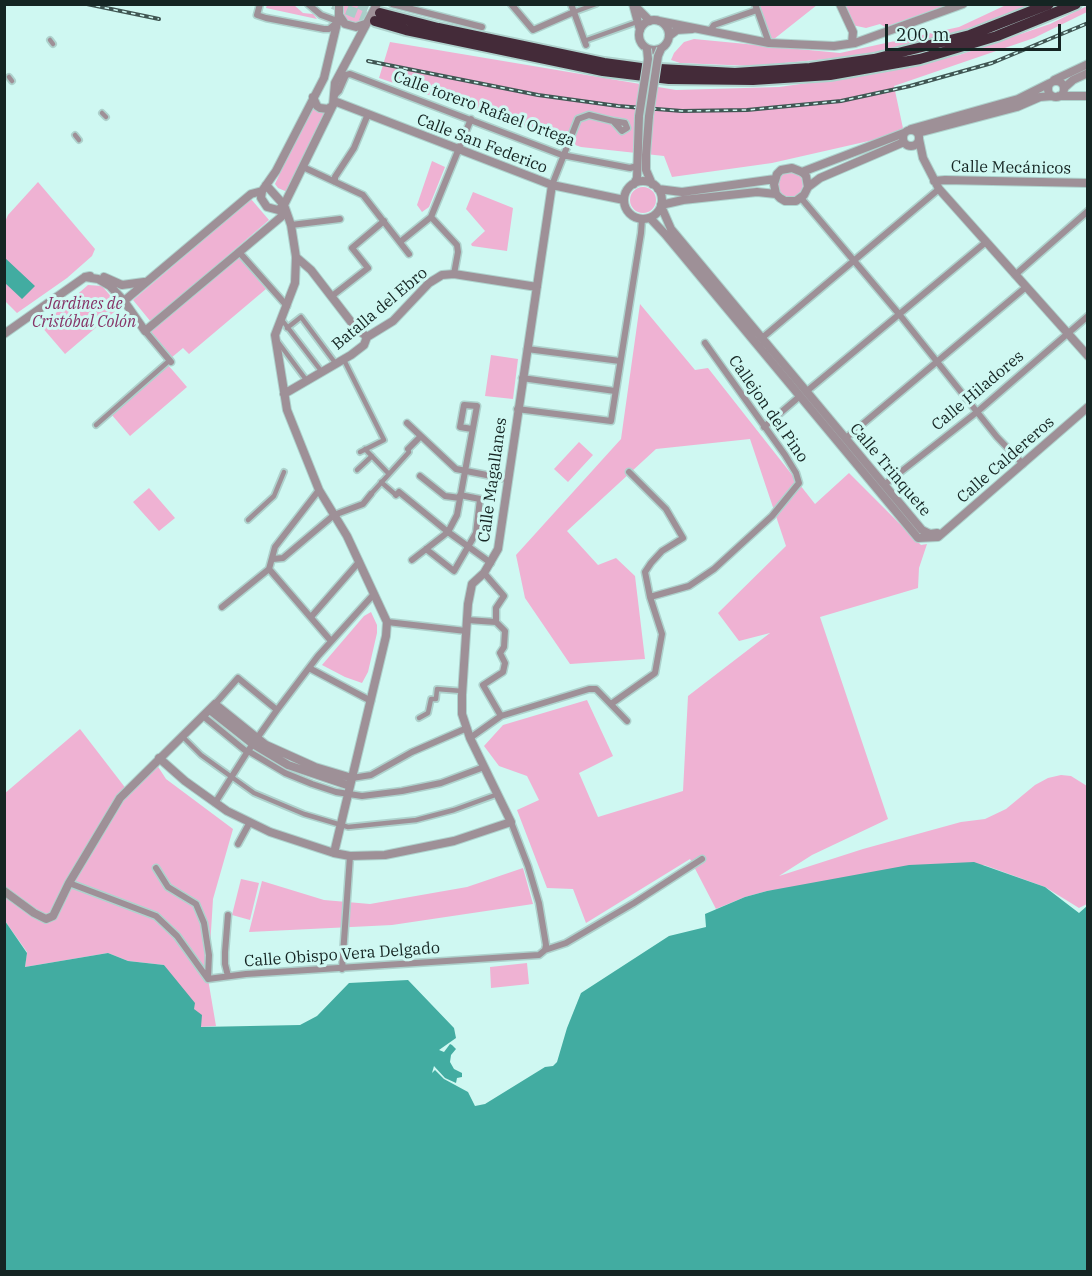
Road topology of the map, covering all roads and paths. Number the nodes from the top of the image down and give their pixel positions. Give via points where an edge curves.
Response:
1 (260, 4) edge
2 (308, 4) edge
3 (371, 4) edge
4 (392, 4) edge
5 (511, 4) edge
6 (572, 4) edge
7 (596, 4) edge
8 (633, 4) edge
9 (840, 4) edge
10 (963, 4) edge
11 (1049, 4) edge
12 (1076, 4) edge
13 (756, 7) edge
14 (317, 11) junction
15 (574, 12) junction
16 (374, 15) edge
17 (339, 16) edge
18 (650, 21) junction
19 (659, 21) junction
20 (638, 26) junction
21 (482, 27) dead end
22 (696, 29) junction
23 (851, 29) junction
24 (710, 32) junction
25 (881, 34) junction
26 (669, 36) junction
27 (585, 43) joint
28 (769, 43) junction
29 (852, 44) junction
30 (647, 49) junction
31 (662, 49) junction
32 (1088, 64) edge
33 (1088, 73) edge
34 (324, 78) junction
35 (1052, 82) junction
36 (335, 83) junction
37 (1060, 93) junction
38 (1084, 96) edge
39 (313, 97) junction
40 (334, 100) junction
41 (368, 114) junction
42 (471, 119) junction
43 (613, 121) dead end
44 (913, 134) junction
45 (906, 144) junction
46 (459, 149) junction
47 (562, 155) junction
48 (923, 158) junction
49 (637, 166) junction
50 (303, 167) junction
51 (802, 172) junction
52 (775, 179) junction
53 (335, 180) junction
54 (934, 181) junction
55 (1088, 183) edge
56 (634, 184) junction
57 (552, 185) junction
58 (655, 186) junction
59 (808, 187) junction
60 (264, 188) junction
61 (939, 189) junction
62 (776, 194) junction
63 (801, 198) junction
64 (624, 200) junction
65 (284, 205) junction
66 (661, 205) junction
67 (1088, 211) edge
68 (431, 217) junction
69 (340, 219) dead end
70 (646, 219) junction
71 (384, 221) junction
72 (291, 225) junction
73 (400, 242) junction
74 (986, 242) junction
75 (239, 252) junction
76 (409, 254) dead end
77 (296, 257) junction
78 (854, 261) junction
79 (454, 274) junction
80 (1015, 275) junction
81 (85, 277) junction
82 (145, 282) junction
83 (537, 287) junction
84 (1026, 287) junction
85 (332, 297) junction
86 (124, 302) junction
87 (287, 306) junction
88 (899, 314) junction
89 (1088, 316) edge
90 (280, 317) junction
91 (287, 328) junction
92 (145, 331) junction
93 (1066, 333) junction
94 (4, 334) edge
95 (366, 337) junction
96 (275, 338) junction
97 (762, 338) junction
98 (705, 343) dead end
99 (527, 349) junction
100 (1088, 356) edge
101 (171, 361) joint
102 (620, 361) junction
103 (936, 361) junction
104 (340, 362) junction
105 (322, 372) junction
106 (522, 378) junction
107 (307, 381) junction
108 (615, 391) junction
109 (284, 394) junction
110 (804, 394) junction
111 (1088, 407) edge
112 (517, 409) junction
113 (977, 412) junction
114 (407, 423) dead end
115 (96, 425) dead end
116 (764, 427) junction
117 (472, 429) dead end
118 (420, 437) junction
119 (846, 438) junction
120 (408, 448) joint
121 (365, 449) junction
122 (360, 452) dead end
123 (372, 456) junction
124 (1023, 464) junction
125 (357, 470) dead end
126 (284, 472) dead end
127 (466, 472) junction
128 (628, 472) dead end
129 (388, 473) junction
130 (420, 476) dead end
131 (507, 479) junction
132 (381, 482) junction
133 (884, 485) junction
134 (319, 490) junction
135 (397, 493) joint
136 (371, 494) joint
137 (460, 497) junction
138 (334, 515) junction
139 (248, 520) dead end
140 (448, 532) junction
141 (941, 533) junction
142 (468, 546) junction
143 (426, 549) junction
144 (273, 559) junction
145 (412, 560) dead end
146 (359, 562) junction
147 (490, 563) junction
148 (269, 569) junction
149 (484, 573) junction
150 (374, 594) junction
151 (650, 597) junction
152 (222, 607) dead end
153 (311, 616) junction
154 (467, 620) junction
155 (387, 622) junction
156 (496, 622) junction
157 (466, 631) junction
158 (331, 641) junction
159 (309, 668) junction
160 (462, 691) junction
161 (371, 701) junction
162 (611, 704) junction
163 (212, 707) junction
164 (277, 710) junction
165 (203, 716) junction
166 (501, 716) junction
167 (419, 718) dead end
168 (627, 721) dead end
169 (467, 728) junction
170 (182, 736) junction
171 (470, 738) junction
172 (251, 746) junction
173 (159, 758) junction
174 (484, 767) junction
175 (232, 776) junction
176 (350, 786) junction
177 (498, 794) junction
178 (215, 803) junction
179 (250, 822) junction
180 (511, 822) junction
181 (341, 825) junction
182 (238, 844) dead end
183 (334, 853) junction
184 (350, 856) junction
185 (702, 859) dead end
186 (156, 868) dead end
187 (69, 883) junction
188 (4, 891) edge
189 (228, 915) dead end
190 (545, 950) junction
191 (342, 969) junction
192 (228, 976) junction
193 (208, 979) junction

1 - 17 street via 257,15 324,29 329,29
2 - 14 street
3 - 16 street
4 - 21 street
5 - 15 street via 532,30
6 - 15 street
7 - 15 street
8 - 18 street
8 - 20 street
9 - 23 street
10 - 25 street
11 - 16 highway via 953,40 874,59 735,73 604,63
12 - 16 highway via 997,36 920,58 830,75 753,80 669,79 603,71 406,30
13 - 24 street via 714,25
13 - 28 street
14 - 17 street
14 - 17 street via 326,17
15 - 27 street
16 - 17 street via 356,27
16 - 36 street
17 - 34 street
18 - 19 street
18 - 20 street
19 - 22 street
19 - 26 street via 667,26
20 - 27 street
20 - 30 street via 641,43
22 - 24 street
22 - 26 street via 677,30
23 - 25 street via 861,34
23 - 29 street
24 - 28 street
25 - 29 street
26 - 31 street
28 - 29 street
30 - 31 street
30 - 49 street, bridge
31 - 58 street, bridge via 649,116 646,162 649,179
32 - 35 street
33 - 37 street via 1073,80
34 - 36 street
34 - 39 street
35 - 37 street via 1062,83
35 - 37 street via 1047,90
35 - 44 street via 1018,99
36 - 40 street
37 - 38 street
37 - 44 street
39 - 40 street, Calle San Federico via 320,108 328,109
39 - 60 street
40 - 41 street, Calle San Federico
40 - 42 street, Calle torero Rafael Ortega via 347,74
40 - 50 street
41 - 46 street, Calle San Federico
41 - 53 street
42 - 46 street
42 - 47 street, Calle torero Rafael Ortega
43 - 47 street via 589,115 578,118
44 - 45 street
44 - 45 street via 916,144
44 - 48 street
44 - 51 street
45 - 48 street
45 - 59 street via 820,178
46 - 57 street, Calle San Federico
46 - 68 street
47 - 49 street, Calle torero Rafael Ortega
47 - 57 street
48 - 54 street
49 - 56 street
50 - 53 street
50 - 65 street
51 - 52 street via 786,168
51 - 59 street
52 - 58 street via 682,192 668,192
52 - 62 street
53 - 71 street via 363,195
54 - 55 street, Calle Mecánicos
54 - 61 street
56 - 58 street
56 - 64 street
57 - 64 street, Calle San Federico
57 - 83 street, Calle Magallanes
58 - 66 street via 662,197
59 - 63 street
60 - 65 street
60 - 65 street via 261,198 267,207 278,210
60 - 82 street via 251,194
61 - 74 street
61 - 78 street
62 - 63 street via 791,202
62 - 66 street via 748,193
63 - 78 street
64 - 70 street via 631,215
65 - 72 street
65 - 75 street via 281,217
66 - 70 street via 657,213
66 - 97 street, Calle Trinquete via 671,229
67 - 80 street
68 - 73 street
68 - 79 street via 457,245
69 - 72 street
70 - 102 street
70 - 110 street, Calle Trinquete via 660,227
71 - 73 street
71 - 85 street via 352,248 368,268
72 - 77 street
73 - 76 street
74 - 80 street
74 - 88 street
75 - 87 street
75 - 92 street
77 - 85 street
77 - 87 street via 295,283
78 - 88 street
78 - 97 street
79 - 83 street, Batalla del Ebro
79 - 95 street, Batalla del Ebro via 442,275 429,283 393,321
80 - 84 street
81 - 82 street via 101,276 122,285
81 - 86 street via 105,282
81 - 94 street
82 - 86 street
83 - 99 street, Calle Magallanes
84 - 93 street
84 - 103 street
85 - 95 street
86 - 92 street
87 - 90 street
88 - 103 street
88 - 110 street
89 - 93 street, Calle Hiladores
90 - 91 street
90 - 96 street
91 - 104 street via 301,317
91 - 105 street
92 - 101 street
93 - 100 street
93 - 113 street, Calle Hiladores
95 - 104 street, Batalla del Ebro via 364,345
96 - 107 street
96 - 109 street
97 - 110 street, Calle Trinquete
98 - 116 street, Callejon del Pino
99 - 102 street
99 - 106 street, Calle Magallanes
101 - 115 street
102 - 108 street
103 - 113 street
103 - 119 street
104 - 105 street, Batalla del Ebro
104 - 121 street via 384,440
105 - 107 street, Batalla del Ebro
106 - 108 street
106 - 112 street, Calle Magallanes
107 - 109 street, Batalla del Ebro
108 - 112 street via 611,421
109 - 134 street
110 - 116 street
110 - 119 street, Calle Trinquete
110 - 141 street, Calle Trinquete via 915,535 923,539
111 - 124 street, Calle Caldereros
112 - 131 street, Calle Magallanes
113 - 124 street
113 - 133 street, Calle Hiladores
114 - 118 street
116 - 151 street, Callejon del Pino via 796,473 798,486 772,516 714,569 689,586
117 - 127 street
118 - 120 street
118 - 127 street via 456,469
119 - 133 street, Calle Trinquete
120 - 129 street via 409,452
121 - 122 street
121 - 123 street
123 - 125 street
123 - 129 street
124 - 141 street, Calle Caldereros
126 - 139 street via 274,496
127 - 131 street
127 - 137 street
128 - 151 street via 666,509 683,538 662,551 645,572
129 - 132 street
130 - 137 street via 445,496
131 - 147 street, Calle Magallanes via 498,549
132 - 135 street
132 - 136 street
133 - 141 street, Calle Trinquete via 922,530
134 - 138 street
134 - 144 street via 275,547
135 - 140 street
136 - 138 street via 363,504
137 - 140 street
137 - 142 street via 480,499 476,533
138 - 144 street via 284,558
138 - 146 street
140 - 142 street
140 - 143 street
142 - 143 street via 454,571
142 - 147 street
143 - 145 street
144 - 148 street
146 - 150 street
146 - 153 street
147 - 149 street, Calle Magallanes
148 - 152 street
148 - 153 street
149 - 154 street, Calle Magallanes via 472,584
149 - 156 street via 504,596 496,608
150 - 155 street
150 - 158 street
151 - 162 street via 663,634 655,673
153 - 158 street
154 - 156 street
154 - 157 street, Calle Magallanes
155 - 157 street
155 - 161 street
156 - 166 street via 505,631 500,653 505,663 503,672 483,685
157 - 160 street, Calle Magallanes
158 - 159 street
159 - 161 street
159 - 164 street
160 - 167 street via 436,689 436,699 431,699 428,713
160 - 169 street, Calle Magallanes via 462,714
161 - 176 street
162 - 166 street via 596,689 590,689
162 - 168 street
163 - 164 street via 238,678
163 - 165 street
163 - 172 street
164 - 172 street
165 - 170 street
165 - 172 street
166 - 171 street
169 - 171 street, Calle Magallanes
169 - 176 street
170 - 173 street
170 - 175 street
171 - 174 street, Calle Magallanes
172 - 175 street
172 - 176 street via 288,765
173 - 178 street
173 - 187 street via 120,798
174 - 176 street via 441,783 402,791 363,796
174 - 177 street
175 - 178 street
175 - 181 street via 254,793 282,806
176 - 181 street
177 - 180 street
177 - 181 street via 416,820 366,827
178 - 179 street
179 - 182 street
179 - 183 street
180 - 184 street via 425,848
180 - 190 street via 538,903
181 - 183 street
183 - 184 street
184 - 191 street
185 - 190 street, Calle Obispo Vera Delgado via 576,938
186 - 193 street via 168,887 196,904 204,923
187 - 188 street via 53,916 46,920
187 - 193 street via 156,916 177,936
189 - 192 street
190 - 191 street, Calle Obispo Vera Delgado via 539,955
191 - 192 street, Calle Obispo Vera Delgado
192 - 193 street, Calle Obispo Vera Delgado

